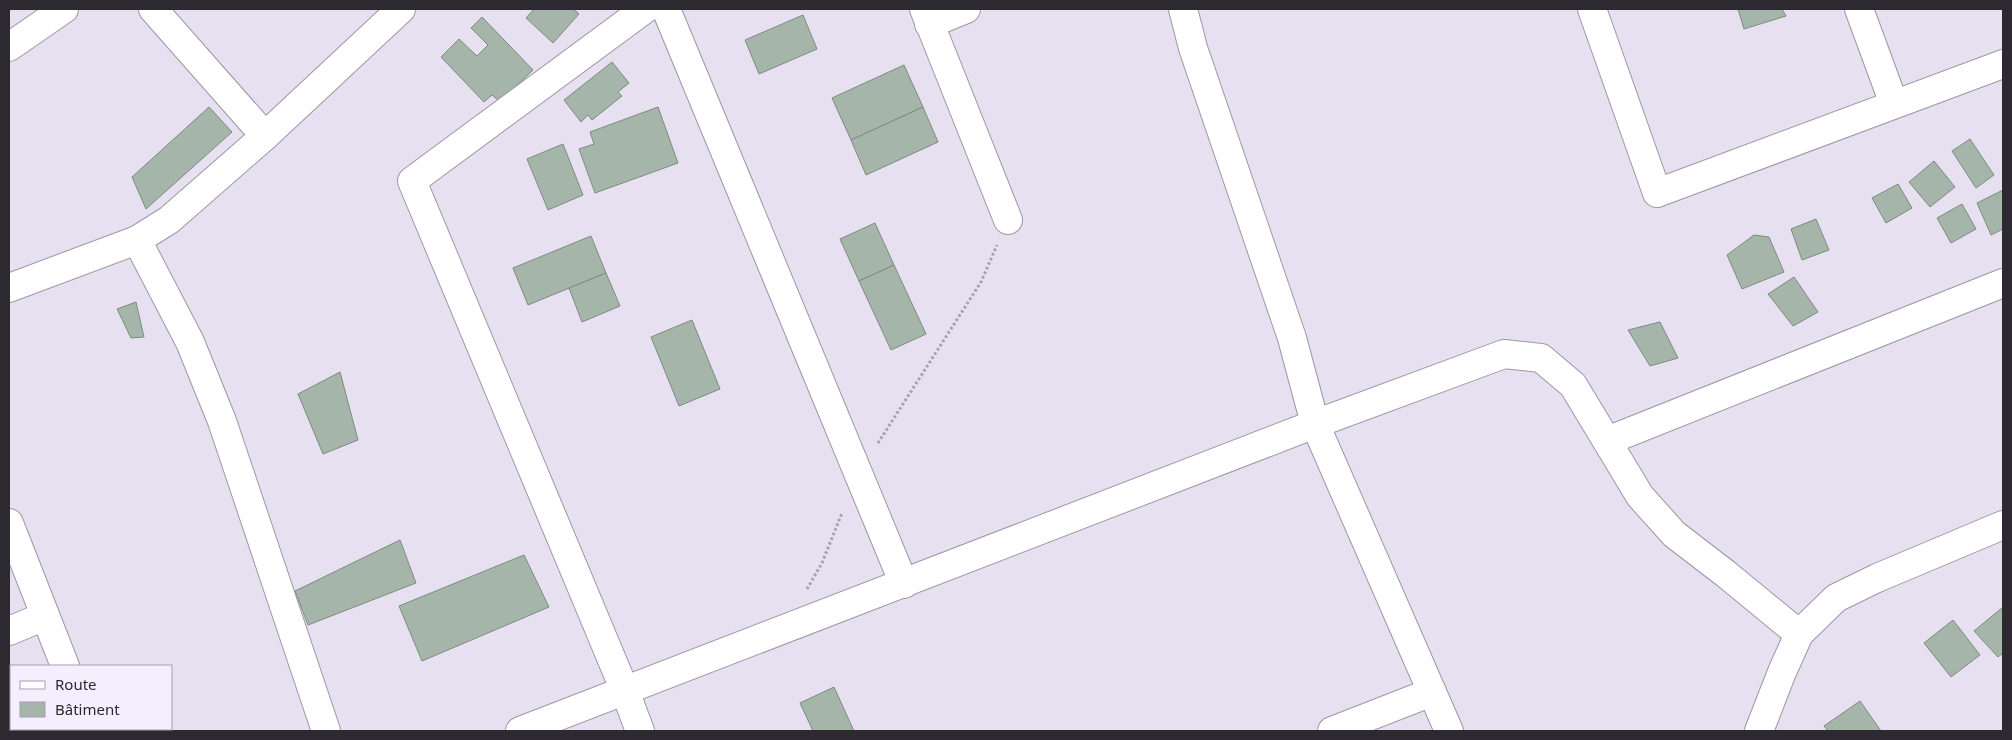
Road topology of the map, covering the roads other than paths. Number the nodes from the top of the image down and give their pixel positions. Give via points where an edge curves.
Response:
1 (64, 9) edge
2 (153, 9) edge
3 (401, 9) edge
4 (645, 9) edge
5 (666, 9) edge
6 (966, 9) edge
7 (1183, 9) edge
8 (1592, 9) edge
9 (1859, 9) edge
10 (927, 17) edge
11 (9, 47) edge
12 (2003, 64) edge
13 (1894, 104) junction
14 (265, 136) junction
15 (1008, 220) road end
16 (137, 240) junction
17 (2003, 283) edge
18 (9, 288) edge
19 (1315, 424) junction
20 (1607, 441) junction
21 (9, 523) edge
22 (2003, 525) edge
23 (904, 584) junction
24 (45, 616) junction
25 (9, 631) edge
26 (1798, 634) junction
27 (65, 665) edge
28 (626, 691) junction
29 (1432, 692) junction
30 (326, 731) edge
31 (520, 731) edge
32 (640, 731) edge
33 (1332, 731) edge
34 (1449, 731) edge
35 (1760, 731) edge

1 - 11 street
2 - 14 street
3 - 14 street
4 - 28 street via 412,181
5 - 23 street
6 - 10 street
7 - 19 street via 1193,48 1292,338
8 - 13 street via 1657,193
9 - 13 street
10 - 15 street
12 - 13 street
14 - 16 street via 168,220
16 - 18 street
16 - 30 street via 190,342 222,420
17 - 20 street
19 - 20 street via 1504,354 1541,358 1548,363 1573,385
19 - 23 street
19 - 29 street
20 - 26 street via 1640,496 1674,534
21 - 24 street
22 - 26 street via 1836,598
23 - 28 street
24 - 25 street
24 - 27 street
26 - 35 street
28 - 31 street
28 - 32 street
29 - 33 street
29 - 34 street

